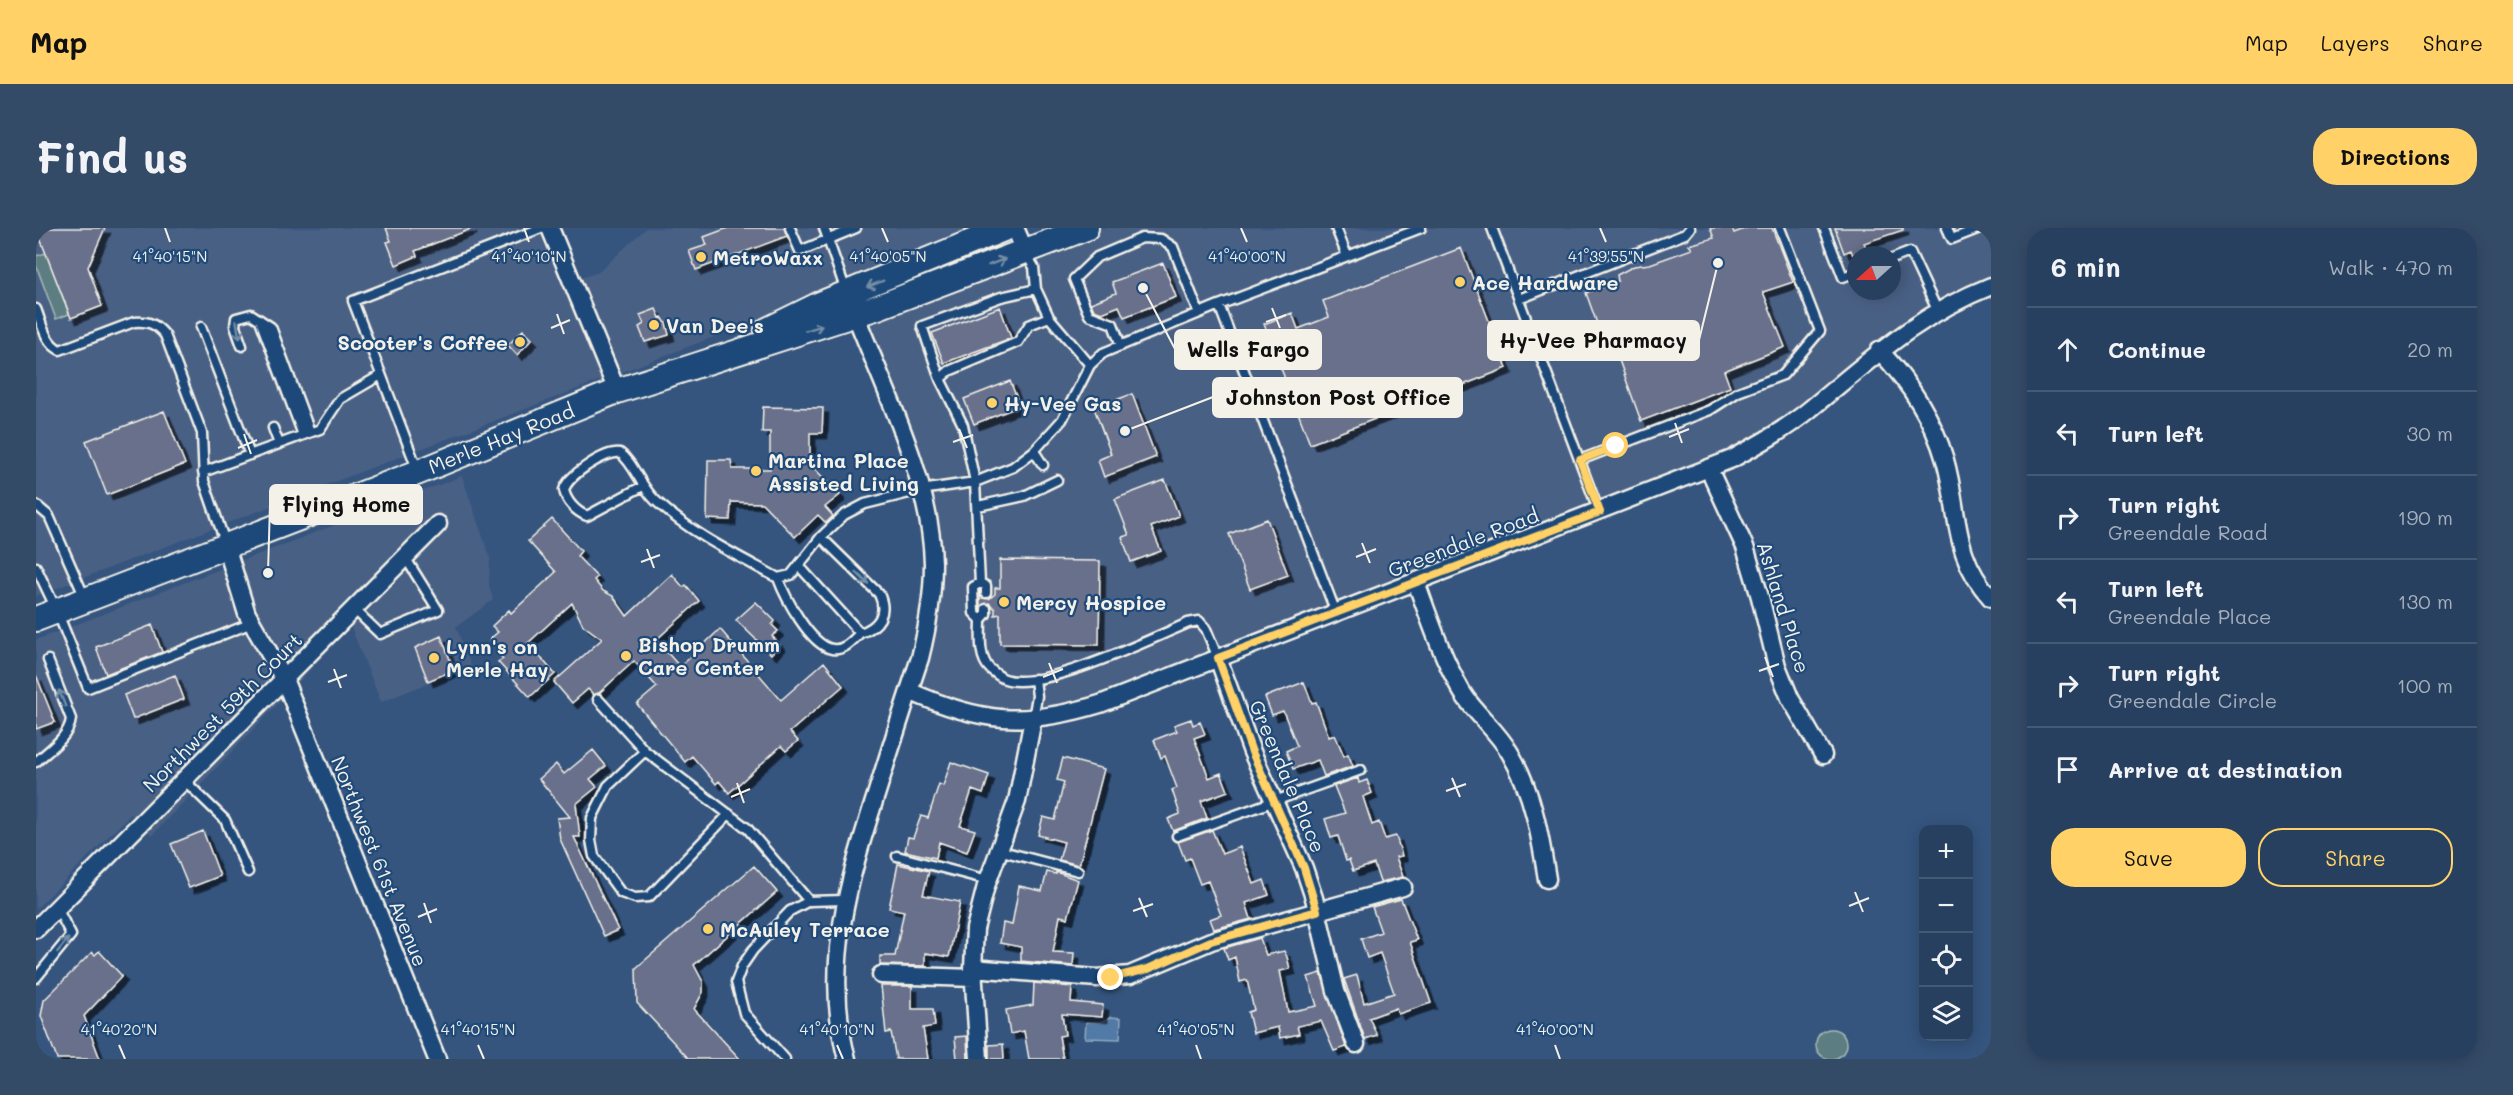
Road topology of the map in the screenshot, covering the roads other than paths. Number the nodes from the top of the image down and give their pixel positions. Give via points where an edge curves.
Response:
1 (541, 228) edge
2 (550, 228) edge
3 (790, 228) edge
4 (824, 228) edge
5 (856, 228) edge
6 (1006, 228) edge
7 (1015, 228) edge
8 (1086, 228) edge
9 (1336, 228) edge
10 (1421, 228) edge
11 (1492, 228) edge
12 (1690, 228) edge
13 (1780, 228) edge
14 (1824, 228) edge
15 (1947, 228) edge
16 (1980, 228) edge
17 (829, 241) junction
18 (1025, 251) junction
19 (1347, 256) junction
20 (1901, 256) edge
21 (1847, 275) edge
22 (1991, 286) edge
23 (1036, 289) junction
24 (1519, 299) junction
25 (851, 304) junction
26 (1219, 305) junction
27 (36, 309) edge
28 (1938, 312) junction
29 (1199, 313) junction
30 (1049, 317) junction
31 (201, 327) dead end
32 (242, 346) dead end
33 (1121, 346) junction
34 (1879, 350) junction
35 (1090, 365) junction
36 (381, 375) junction
37 (940, 379) junction
38 (617, 391) junction
39 (273, 428) dead end
40 (306, 434) junction
41 (279, 444) junction
42 (1034, 451) junction
43 (250, 455) junction
44 (1580, 460) junction
45 (1043, 465) dead end
46 (1709, 470) junction
47 (203, 472) junction
48 (419, 472) junction
49 (1057, 480) dead end
50 (975, 482) junction
51 (641, 487) junction
52 (921, 490) junction
53 (36, 505) edge
54 (978, 506) junction
55 (1600, 512) junction
56 (438, 524) dead end
57 (821, 537) junction
58 (226, 546) junction
59 (405, 557) junction
60 (799, 566) junction
61 (36, 567) edge
62 (778, 578) junction
63 (1416, 582) junction
64 (980, 583) junction
65 (986, 594) dead end
66 (1991, 598) edge
67 (86, 600) junction
68 (354, 609) junction
69 (986, 609) dead end
70 (1336, 613) junction
71 (47, 615) edge
72 (981, 620) junction
73 (252, 623) junction
74 (860, 633) junction
75 (1218, 658) junction
76 (48, 660) dead end
77 (284, 679) junction
78 (1035, 679) junction
79 (909, 691) junction
80 (598, 699) dead end
81 (1033, 719) junction
82 (645, 751) junction
83 (1823, 755) dead end
84 (36, 762) edge
85 (1360, 770) dead end
86 (184, 780) junction
87 (1272, 803) junction
88 (729, 814) junction
89 (1177, 836) dead end
90 (998, 850) junction
91 (897, 856) dead end
92 (1078, 871) dead end
93 (249, 872) dead end
94 (1546, 879) dead end
95 (988, 880) junction
96 (1403, 887) dead end
97 (845, 900) junction
98 (809, 901) junction
99 (57, 908) junction
100 (1317, 911) junction
101 (36, 929) edge
102 (973, 973) junction
103 (880, 975) dead end
104 (36, 978) edge
105 (1356, 1044) dead end
106 (436, 1059) edge
107 (785, 1059) edge
108 (847, 1059) edge
109 (979, 1059) edge

1 - 36 lane via 352,301
2 - 38 street
3 - 17 lane via 800,251
4 - 17 lane
5 - 17 lane
6 -> 25 main road, Merle Hay Road
7 - 18 street
8 - 18 main road, Merle Hay Road
9 - 19 lane
10 - 19 lane
11 - 24 lane
12 - 24 lane via 1677,238
13 - 44 lane via 1820,331 1783,375 1738,392 1710,410
14 - 21 lane via 1843,277
15 - 16 lane via 1952,239
17 - 25 lane
18 - 23 lane via 1034,267
25 -> 18 main road, Merle Hay Road
19 - 26 lane
20 - 28 lane via 1910,252
22 - 28 street, Greendale Road
23 - 30 lane
23 - 37 lane via 1001,297 922,326
24 - 44 lane
25 - 38 main road, Merle Hay Road
25 - 52 street
26 - 29 lane
26 - 70 lane
27 - 47 lane via 46,336 60,350 134,322 156,325 165,335 202,433
28 - 34 street, Greendale Road
29 - 33 lane
29 - 33 lane via 1173,247 1161,239 1142,238 1097,257 1074,279 1089,315 1113,324
30 - 35 lane
30 - 37 lane via 1029,325 1018,342 949,371
31 - 43 lane
40 -> 32 lane via 259,319 251,314 236,318
33 - 35 lane via 1103,353
34 - 46 street, Greendale Road via 1809,411 1772,437
34 - 66 street via 1913,392 1930,421 1945,461 1956,528 1966,560
35 - 42 lane via 1062,420
36 - 40 lane via 340,399 320,429
36 - 48 lane
37 - 50 lane via 963,425
38 - 48 main road, Merle Hay Road
39 - 41 lane
40 - 41 lane
41 - 43 lane
42 - 45 lane
42 - 50 lane via 1013,467
43 - 47 lane
44 - 55 lane
46 - 55 street, Greendale Road
46 - 83 street, Ashland Place via 1745,547 1777,666 1790,698
47 - 58 lane
48 - 58 main road, Merle Hay Road
49 - 54 lane via 1023,496
50 - 52 lane
50 - 54 lane
51 - 51 lane via 624,456 614,452 575,474 564,490 580,514 587,516
51 - 62 lane via 682,524
52 - 57 lane via 865,504 844,515
52 - 79 street via 930,531 932,594 928,626
53 - 67 lane via 49,516
54 - 64 lane
55 - 63 street, Greendale Road
56 - 59 street, Northwest 59th Court
57 - 60 lane
57 -> 74 lane via 879,594 883,604 881,619 873,629
58 - 67 main road, Merle Hay Road
58 - 73 street, Northwest 61st Avenue
59 - 68 street, Northwest 59th Court
59 - 68 lane via 438,610 380,634
60 - 62 lane via 791,575
60 - 74 lane
61 - 71 lane
62 - 74 lane via 787,602 823,645 833,649 845,647
63 - 70 street, Greendale Road
63 - 94 street via 1444,657 1464,695 1510,752 1530,794
64 - 65 lane via 986,586
64 - 72 lane via 973,588 974,613
67 - 71 main road, Merle Hay Road
68 - 77 street, Northwest 59th Court
69 - 72 lane
70 - 75 street, Greendale Road
71 - 73 lane via 88,688
72 - 78 lane via 982,653 988,667 1006,680
73 - 77 street, Northwest 61st Avenue
75 - 78 lane via 1199,621 1077,669
75 - 81 street, Greendale Road via 1100,704 1061,716
75 - 87 street, Greendale Place
84 -> 76 lane via 64,736 71,718
77 - 86 street, Northwest 59th Court
77 - 106 street, Northwest 61st Avenue
78 - 81 lane
79 - 81 street, Greendale Road via 951,710 995,719
79 - 97 street
80 - 82 lane
81 - 90 street via 1017,801
82 - 88 lane
82 - 88 lane via 608,786 592,818 594,856 621,893 649,897
85 - 87 lane
86 - 93 lane via 225,820
86 - 99 street, Northwest 59th Court
87 - 89 lane
87 - 100 street, Greendale Place via 1304,868
88 - 98 lane via 747,828
90 - 92 lane
90 - 95 street
91 - 95 lane
95 - 102 street via 975,929
96 - 100 street
97 - 98 lane
97 - 108 street via 837,975
98 - 107 lane via 790,911 753,950 736,982 744,1013
99 - 101 street, Northwest 59th Court
104 -> 99 lane via 71,935
100 - 102 street via 1211,941 1130,975 1097,978
100 - 105 street, Greendale Place via 1336,991
102 - 103 street
102 - 109 street

